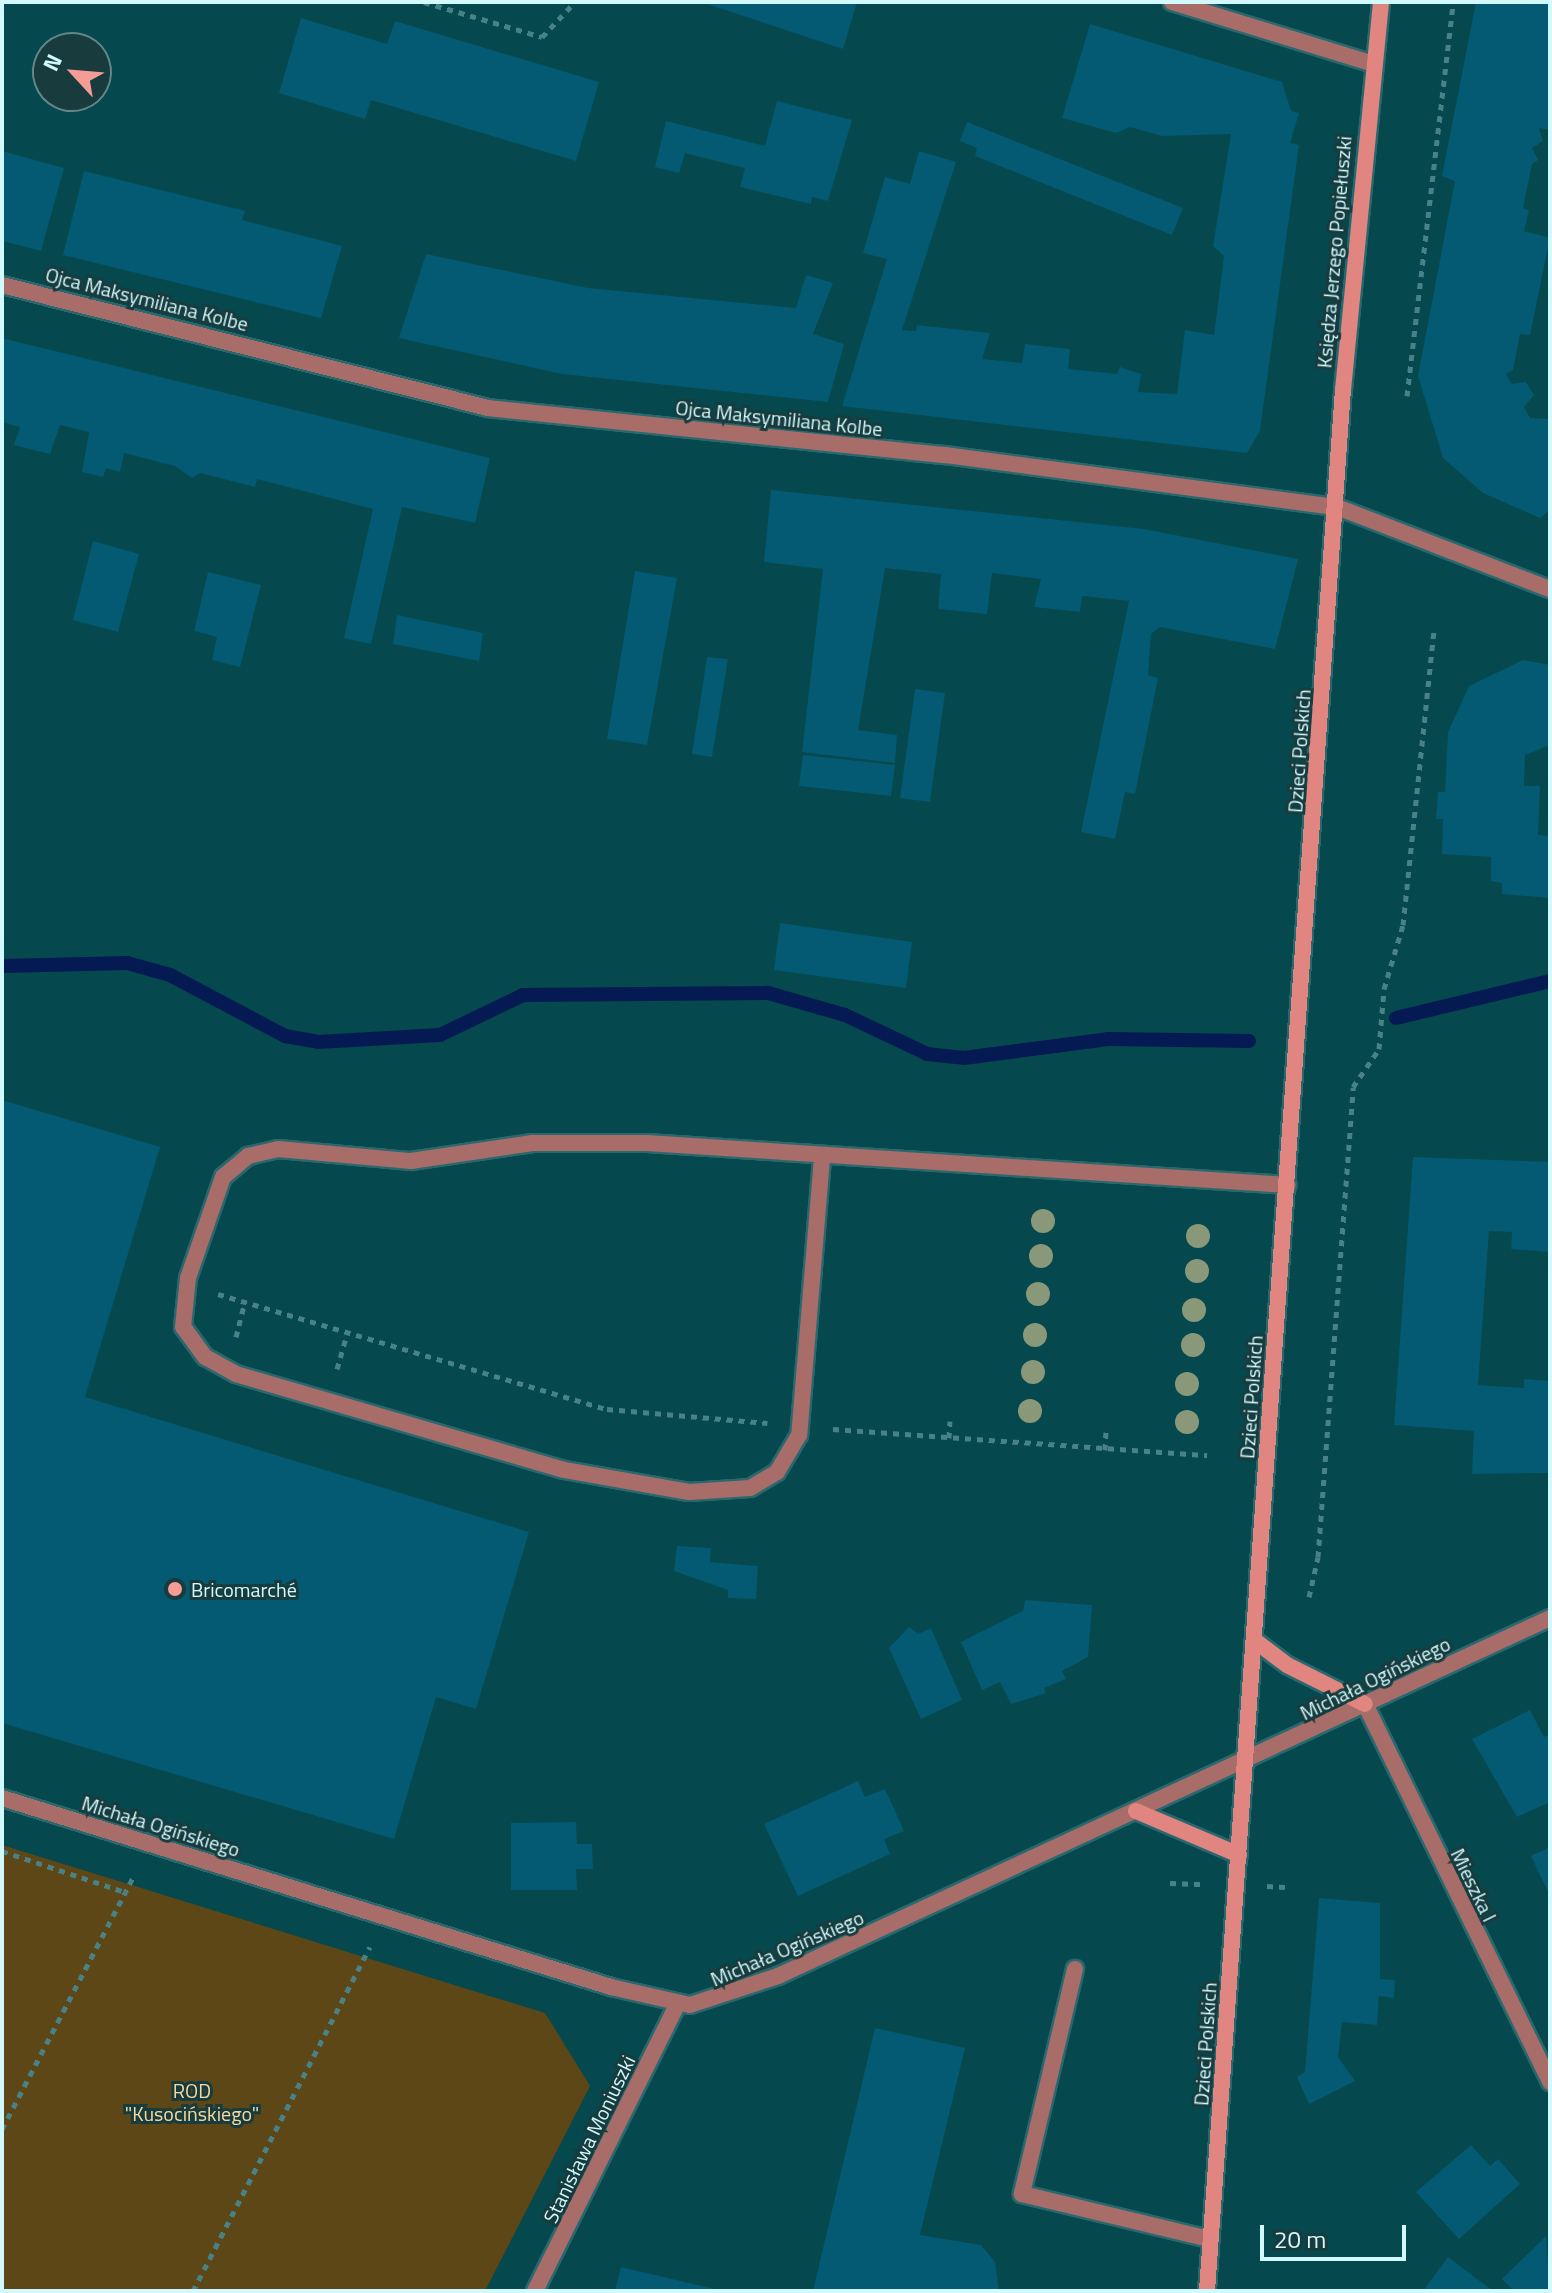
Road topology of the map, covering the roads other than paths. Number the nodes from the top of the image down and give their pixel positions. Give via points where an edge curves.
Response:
1 (1172, 2) edge
2 (1381, 2) edge
3 (1370, 63) junction
4 (2, 285) edge
5 (1337, 507) junction
6 (1550, 589) edge
7 (822, 1158) junction
8 (1288, 1185) junction
9 (1550, 1618) edge
10 (1254, 1640) junction
11 (1365, 1704) junction
12 (1246, 1761) junction
13 (2, 1798) edge
14 (1136, 1811) junction
15 (1239, 1855) junction
16 (1075, 1969) dead end
17 (677, 2005) junction
18 (1550, 2082) edge
19 (1210, 2239) junction
20 (535, 2291) edge
21 (1207, 2291) edge

1 - 3 street
2 - 3 street, Księdza Jerzego Popiełuszki
3 - 5 street, Księdza Jerzego Popiełuszki
4 - 5 street, Ojca Maksymiliana Kolbe via 488,408 945,455
5 - 6 street, Ojca Maksymiliana Kolbe
5 - 8 street, Dzieci Polskich
7 - 7 street via 800,1426 788,1458 750,1488 676,1491 564,1470 217,1365 183,1327 188,1278 223,1177 264,1152 411,1161 533,1143 647,1143
7 - 8 street
8 - 10 street, Dzieci Polskich
9 - 11 street, Michała Ogińskiego
10 - 11 street via 1287,1665
10 - 12 street, Dzieci Polskich
11 - 12 street, Michała Ogińskiego
11 - 18 street, Mieszka I
12 - 14 street, Michała Ogińskiego
12 - 15 street, Dzieci Polskich
13 - 17 street, Michała Ogińskiego
14 - 15 street
14 - 17 street, Michała Ogińskiego via 740,1993
15 - 19 street, Dzieci Polskich
16 - 19 street via 1022,2194
17 - 20 street, Stanisława Moniuszki
19 - 21 street, Dzieci Polskich

